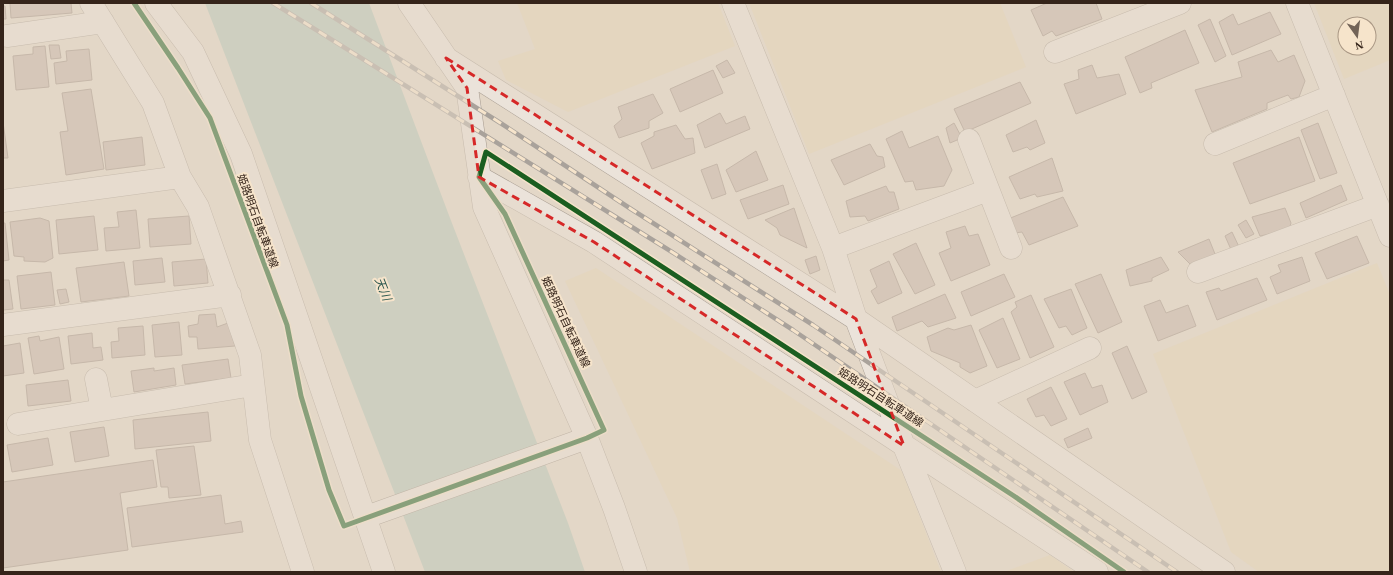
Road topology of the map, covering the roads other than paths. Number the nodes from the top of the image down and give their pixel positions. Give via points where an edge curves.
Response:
1 (91, 3) edge
2 (156, 3) edge
3 (409, 3) edge
4 (733, 3) edge
5 (1180, 3) edge
6 (1297, 3) edge
7 (103, 22) junction
8 (7, 36) dead end
9 (1055, 52) dead end
10 (446, 58) junction
11 (1334, 95) junction
12 (969, 140) dead end
13 (1214, 144) dead end
14 (180, 177) junction
15 (479, 177) junction
16 (988, 190) junction
17 (3, 201) edge
18 (1378, 205) junction
19 (1390, 236) edge
20 (833, 248) junction
21 (1011, 248) dead end
22 (1198, 272) dead end
23 (230, 295) junction
24 (856, 319) junction
25 (3, 325) edge
26 (1090, 348) dead end
27 (96, 379) dead end
28 (253, 385) junction
29 (975, 401) junction
30 (102, 410) junction
31 (18, 424) dead end
32 (587, 438) junction
33 (904, 446) junction
34 (366, 517) junction
35 (303, 572) edge
36 (384, 572) edge
37 (636, 572) edge
38 (955, 572) edge
39 (1097, 572) edge
40 (1224, 572) edge

1 - 7 street
2 - 34 street via 193,52 241,154
3 - 10 street
4 - 20 street
5 - 9 street
6 - 11 street
7 - 8 street
7 - 14 street via 153,103
10 - 15 street via 467,88
10 - 24 street
11 - 13 street
11 - 18 street
12 - 16 street
14 - 17 street
14 - 23 street via 198,207
15 - 32 street via 484,207
15 - 33 street via 594,242
16 - 20 street
16 - 21 street
18 - 19 street
18 - 22 street
20 - 24 street
23 - 25 street
23 - 28 street via 250,355
24 - 29 street
24 - 33 street
26 - 29 street
27 - 30 street
28 - 30 street
28 - 35 street via 260,440
29 - 40 street
30 - 31 street
32 - 34 street
32 - 37 street
33 - 38 street
33 - 39 street
34 - 36 street

